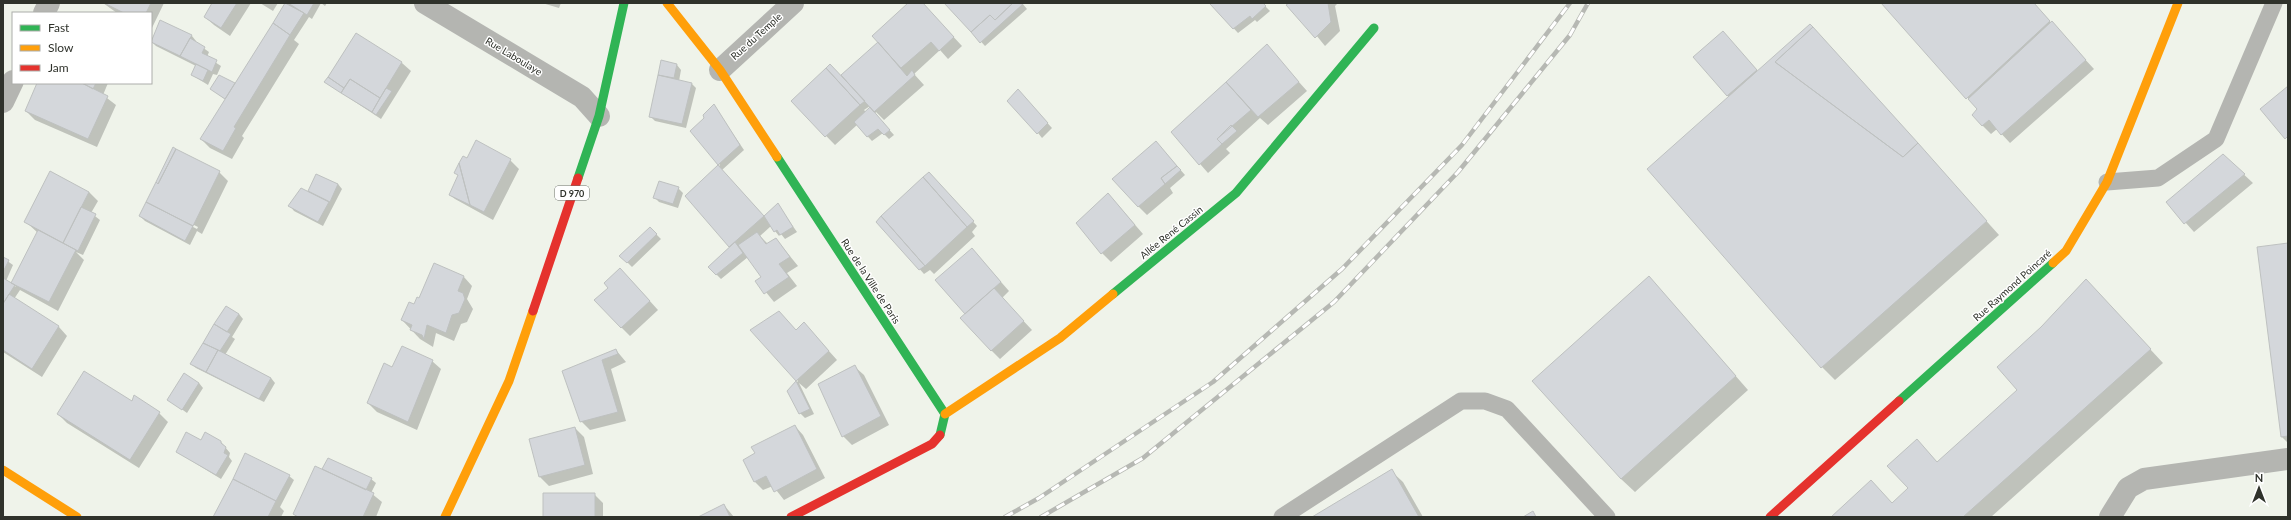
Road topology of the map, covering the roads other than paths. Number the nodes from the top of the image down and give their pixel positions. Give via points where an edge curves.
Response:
1 (49, 3) edge
2 (425, 3) edge
3 (624, 3) edge
4 (668, 3) edge
5 (793, 3) edge
6 (2178, 3) edge
7 (2274, 3) edge
8 (44, 12) edge
9 (1374, 28) dead end
10 (720, 70) junction
11 (12, 83) edge
12 (3, 102) edge
13 (599, 116) junction
14 (2107, 182) junction
15 (945, 414) junction
16 (2288, 459) edge
17 (3, 470) edge
18 (77, 517) edge
19 (445, 517) edge
20 (791, 517) edge
21 (1282, 517) edge
22 (1607, 517) edge
23 (1770, 517) edge
24 (2110, 517) edge

1 - 8 street
2 - 13 street, Rue Laboulaye via 582,97
3 - 13 street, D 970
4 - 10 street, Rue de la Ville de Paris
5 - 10 street, Rue du Temple
6 - 14 street, Rue Raymond Poincaré
7 - 14 lane via 2216,139 2158,178
9 - 15 street, Allée René Cassin via 1236,193 1060,338
10 - 15 street, Rue de la Ville de Paris
11 - 12 street
13 - 19 street, D 970 via 509,381
14 - 23 street, Rue Raymond Poincaré via 2066,251
15 - 20 street via 939,438 932,444
16 - 24 street via 2144,479 2128,488
17 - 18 street
21 - 22 lane via 1461,401 1485,401 1507,409

